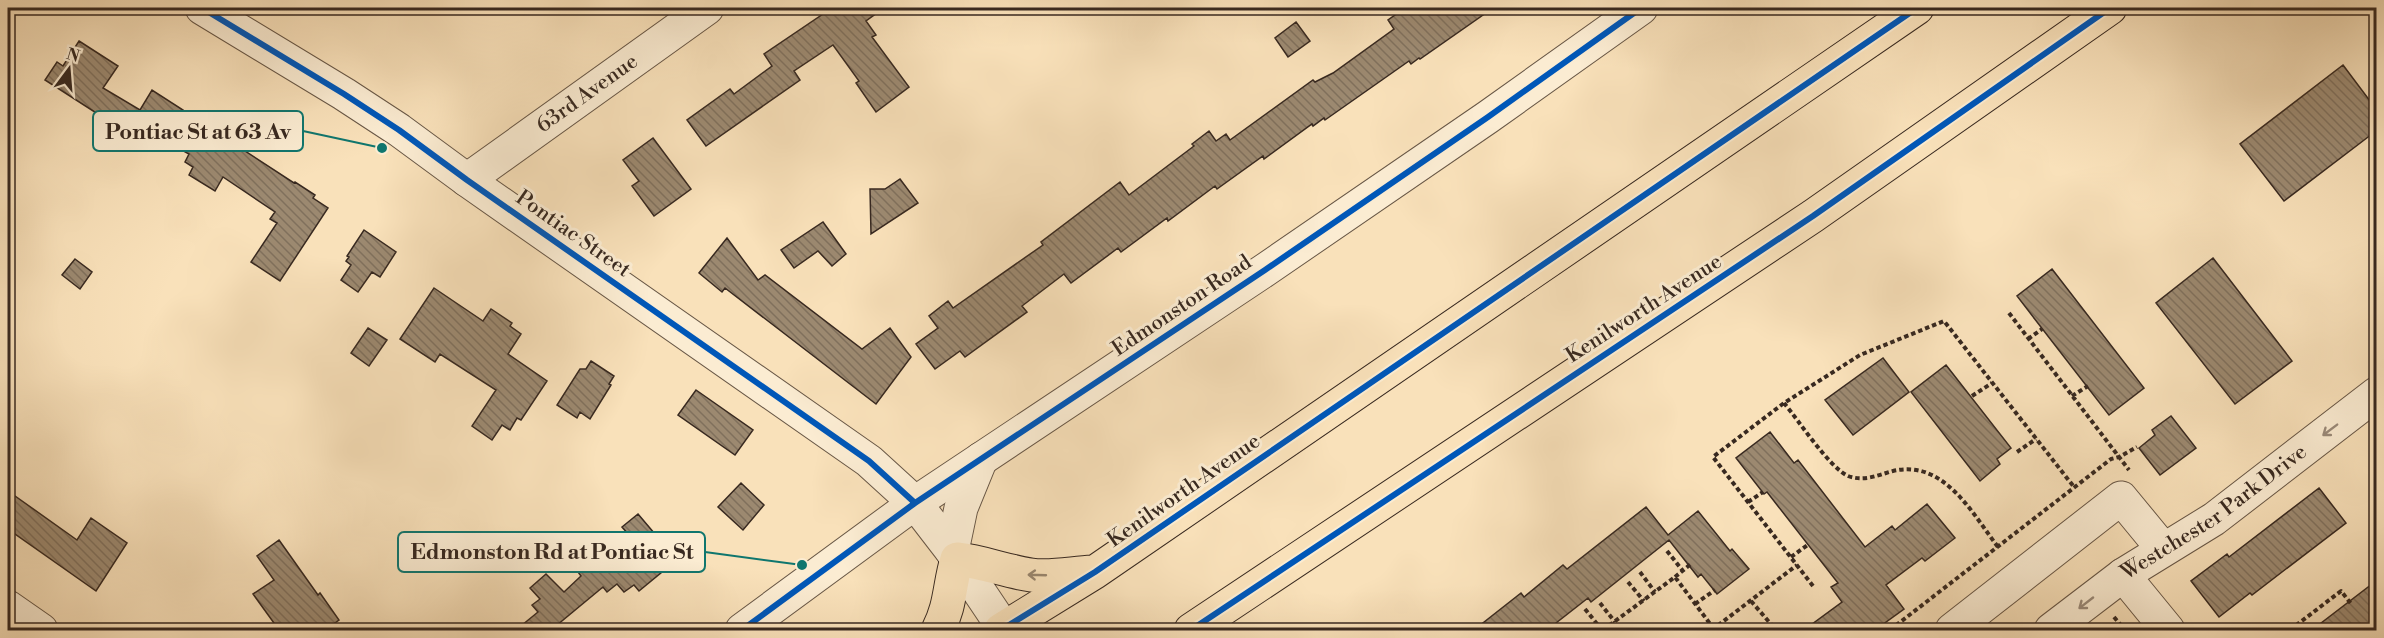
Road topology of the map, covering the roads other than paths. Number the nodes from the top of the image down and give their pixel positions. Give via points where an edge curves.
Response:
1 (202, 8) edge
2 (707, 8) edge
3 (1641, 8) edge
4 (1917, 8) edge
5 (2110, 8) edge
6 (466, 180) junction
7 (2376, 394) edge
8 (981, 459) junction
9 (915, 502) junction
10 (2163, 549) junction
11 (955, 555) junction
12 (1095, 572) junction
13 (2123, 575) junction
14 (1242, 598) junction
15 (8, 607) edge
16 (40, 630) edge
17 (742, 630) edge
18 (938, 630) edge
19 (1003, 630) edge
20 (1191, 630) edge
21 (1205, 630) edge
22 (1952, 630) edge
23 (2051, 630) edge
24 (2168, 630) edge

1 - 6 street, Pontiac Street via 344,94
2 - 6 street, 63rd Avenue
3 - 8 street, Edmonston Road via 1265,270
4 - 12 main road, Kenilworth Avenue
5 - 14 main road, Kenilworth Avenue via 1813,216
6 - 9 street, Pontiac Street via 869,461
7 -> 10 street, Westchester Park Drive via 2214,519
8 - 9 street, Edmonston Road
8 - 11 street via 961,508
9 - 11 street, Pontiac Street
9 - 17 street, Edmonston Road
10 - 13 street, Westchester Park Drive
10 - 22 street via 2121,498
12 -> 11 main road via 1034,576
11 - 18 main road via 947,611
11 - 19 street, Pontiac Street
12 - 19 main road, Kenilworth Avenue
13 -> 23 street, Westchester Park Drive
13 - 24 street
14 - 20 main road, Kenilworth Avenue
14 - 21 main road
15 - 16 street

